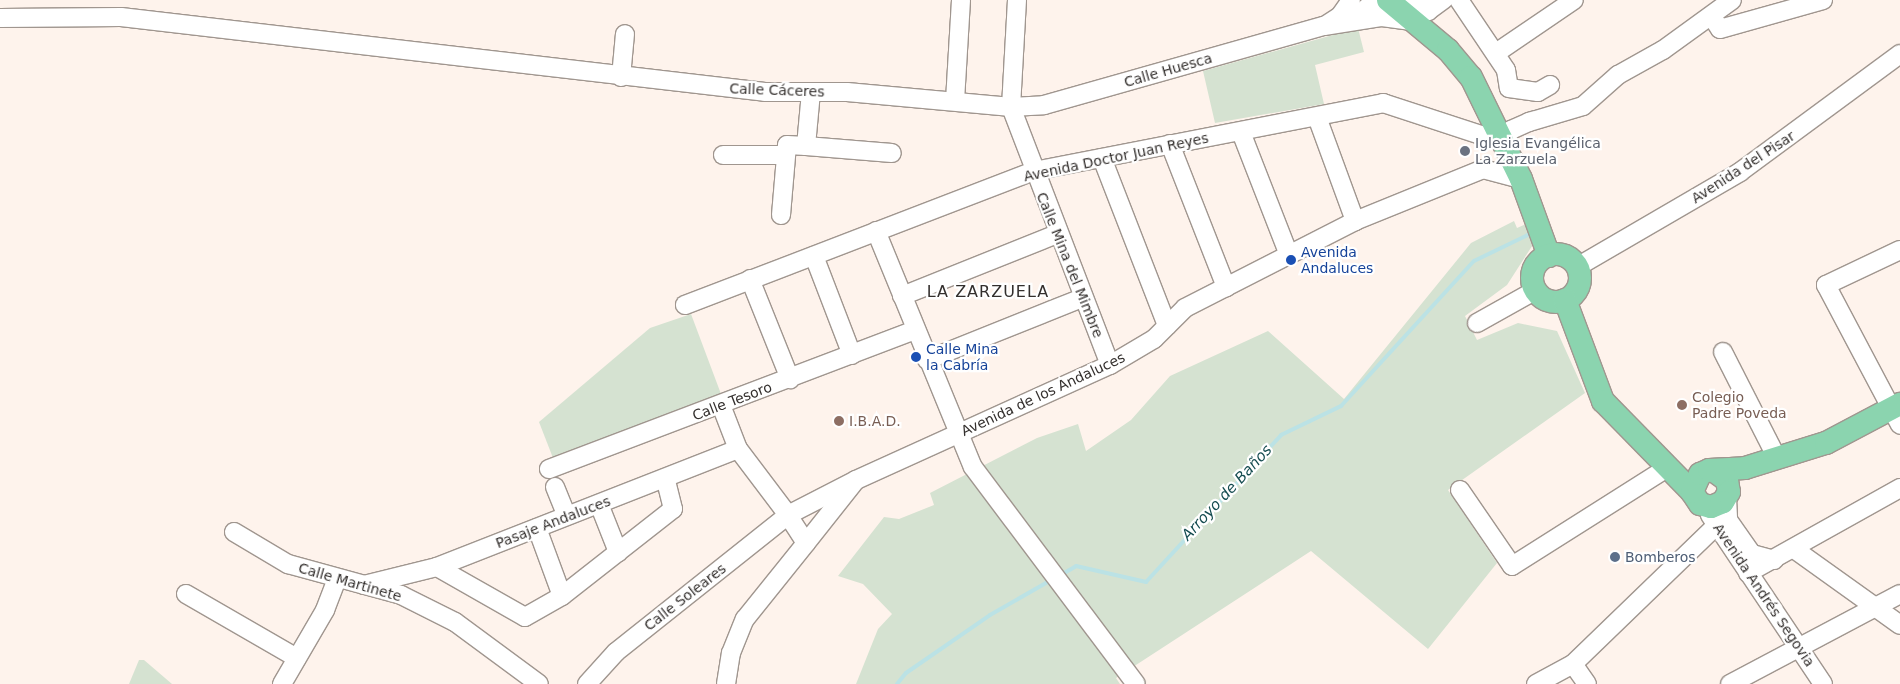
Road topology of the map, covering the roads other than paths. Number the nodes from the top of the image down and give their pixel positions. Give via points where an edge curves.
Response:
1 (961, 0) edge
2 (1017, 0) edge
3 (1350, 0) edge
4 (1376, 0) edge
5 (1388, 0) edge
6 (1413, 0) edge
7 (1443, 0) edge
8 (1459, 0) edge
9 (1574, 0) edge
10 (1732, 0) edge
11 (1823, 0) edge
12 (1712, 17) junction
13 (0, 18) edge
14 (1424, 18) junction
15 (1343, 23) junction
16 (1324, 26) junction
17 (625, 34) dead end
18 (1496, 52) junction
19 (1900, 54) edge
20 (621, 77) junction
21 (1550, 85) dead end
22 (811, 92) junction
23 (955, 101) junction
24 (1011, 107) junction
25 (1317, 117) junction
26 (1241, 132) junction
27 (1502, 142) junction
28 (1170, 144) junction
29 (806, 146) junction
30 (892, 154) dead end
31 (723, 155) dead end
32 (786, 155) junction
33 (1102, 158) junction
34 (1034, 171) junction
35 (1521, 179) junction
36 (781, 215) dead end
37 (1355, 221) junction
38 (876, 231) junction
39 (1056, 234) junction
40 (1900, 250) edge
41 (1289, 255) junction
42 (814, 256) junction
43 (1549, 256) junction
44 (1586, 262) junction
45 (750, 279) junction
46 (1226, 287) junction
47 (1536, 290) junction
48 (902, 296) junction
49 (1082, 298) junction
50 (1565, 300) junction
51 (684, 305) dead end
52 (1477, 323) dead end
53 (1167, 326) junction
54 (915, 330) junction
55 (1723, 352) dead end
56 (852, 355) junction
57 (927, 360) junction
58 (1110, 365) junction
59 (790, 379) junction
60 (721, 405) junction
61 (1897, 413) edge
62 (957, 434) junction
63 (738, 449) junction
64 (1777, 458) junction
65 (1662, 462) junction
66 (1752, 466) junction
67 (548, 469) dead end
68 (1711, 470) junction
69 (665, 478) junction
70 (856, 480) junction
71 (555, 487) dead end
72 (1900, 488) edge
73 (1460, 490) dead end
74 (1728, 495) junction
75 (599, 504) junction
76 (1705, 508) junction
77 (788, 515) junction
78 (567, 516) junction
79 (537, 528) junction
80 (234, 532) dead end
81 (806, 543) junction
82 (1794, 550) junction
83 (618, 552) junction
84 (1774, 560) junction
85 (437, 567) junction
86 (1748, 573) junction
87 (336, 578) junction
88 (364, 585) junction
89 (186, 594) dead end
90 (1900, 594) edge
91 (562, 596) junction
92 (1875, 607) junction
93 (1900, 625) edge
94 (1799, 647) junction
95 (297, 658) junction
96 (1573, 664) junction
97 (282, 684) edge
98 (539, 684) edge
99 (587, 684) edge
100 (726, 684) edge
101 (1136, 684) edge
102 (1536, 684) edge
103 (1587, 684) edge
104 (1730, 684) edge
105 (1823, 684) edge

1 - 23 street
2 - 24 street
3 - 16 street, Calle Huesca via 1340,16
4 - 15 street, Calle Huesca via 1365,13
5 - 14 main road
6 - 14 street
7 - 14 street
8 - 18 street
9 - 18 street
10 - 12 street
11 - 12 street via 1720,29
12 - 27 street via 1618,75 1583,106 1529,122 1511,130
13 - 20 street, Calle Cáceres via 121,17
14 - 15 street, Calle Huesca via 1396,16
14 - 27 main road via 1471,77
15 - 16 street, Calle Huesca
16 - 24 street, Calle Huesca via 1044,105
17 - 20 street
18 - 21 street via 1506,70 1509,88 1538,92
19 - 44 street, Avenida del Pisar via 1760,159
20 - 22 street, Calle Cáceres via 765,92
22 - 23 street, Calle Cáceres
22 - 29 street
23 - 24 street, Calle Cáceres
24 - 34 street, Calle Mina del Mimbre
25 - 26 street, Avenida Doctor Juan Reyes
25 - 27 street, Avenida Doctor Juan Reyes via 1383,103
25 - 37 street
26 - 28 street, Avenida Doctor Juan Reyes
26 - 41 street
27 - 35 main road
28 - 33 street, Avenida Doctor Juan Reyes
28 - 46 street
29 - 30 street
29 - 32 street via 787,145
31 - 32 street
32 - 36 street
33 - 34 street, Avenida Doctor Juan Reyes
33 - 53 street
34 - 38 street, Avenida Doctor Juan Reyes
34 - 39 street, Calle Mina del Mimbre
35 - 37 street, Avenida de los Andaluces via 1483,169
35 - 43 main road
37 - 41 street, Avenida de los Andaluces
38 - 42 street, Avenida Doctor Juan Reyes
38 - 48 street
39 - 48 street
39 - 49 street, Calle Mina del Mimbre
40 - 61 street via 1826,285
41 - 46 street, Avenida de los Andaluces
42 - 45 street, Avenida Doctor Juan Reyes
42 - 56 street
43 - 44 main road
43 - 47 main road via 1534,271
44 - 50 main road via 1578,288
45 - 51 street, Avenida Doctor Juan Reyes
45 - 59 street
46 - 53 street, Avenida de los Andaluces via 1185,308
47 - 50 main road via 1546,300
47 - 52 street
48 - 54 street
49 - 57 street
49 - 58 street, Calle Mina del Mimbre
50 - 65 main road, Avenida Andrés Segovia via 1603,400
53 - 58 street, Avenida de los Andaluces
54 - 56 street, Calle Tesoro
54 - 57 street
55 - 64 street
56 - 59 street, Calle Tesoro
57 - 62 street
58 - 62 street, Avenida de los Andaluces
59 - 60 street, Calle Tesoro
60 - 63 street
60 - 67 street, Calle Tesoro
61 - 64 main road via 1826,443
62 - 70 street, Avenida de los Andaluces
62 - 101 street via 973,467 1094,633
63 - 69 street, Pasaje Andaluces
63 - 77 street
64 - 66 main road
65 - 68 main road
65 - 73 street via 1512,566
65 - 76 main road, Avenida Andrés Segovia
66 - 68 main road
66 - 74 main road
68 - 74 main road via 1727,480
68 - 76 main road via 1696,477
69 - 75 street, Pasaje Andaluces
69 - 83 street via 673,509
70 - 77 street, Avenida de los Andaluces
70 - 81 street
71 - 78 street
72 - 82 street
74 - 76 main road via 1717,506
74 - 84 street, Avenida Andrés Segovia via 1728,520 1752,554
75 - 78 street, Pasaje Andaluces
75 - 83 street
76 - 86 street, Avenida Andrés Segovia
76 - 96 street
77 - 81 street
77 - 99 street, Calle Soleares via 616,652
78 - 79 street, Pasaje Andaluces
79 - 85 street, Pasaje Andaluces
79 - 91 street
80 - 87 street, Calle Martinete via 288,564
81 - 100 street via 745,618 732,653
82 - 84 street
82 - 92 street
83 - 91 street
84 - 86 street
85 - 88 street, Pasaje Andaluces
85 - 91 street via 525,617
86 - 94 street, Avenida Andrés Segovia
87 - 88 street, Calle Martinete
87 - 95 street
88 - 98 street, Calle Martinete via 401,596 455,622
89 - 95 street
90 - 92 street
92 - 93 street
92 - 94 street
94 - 104 street
94 - 105 street, Avenida Andrés Segovia
95 - 97 street
96 - 102 street
96 - 103 street

